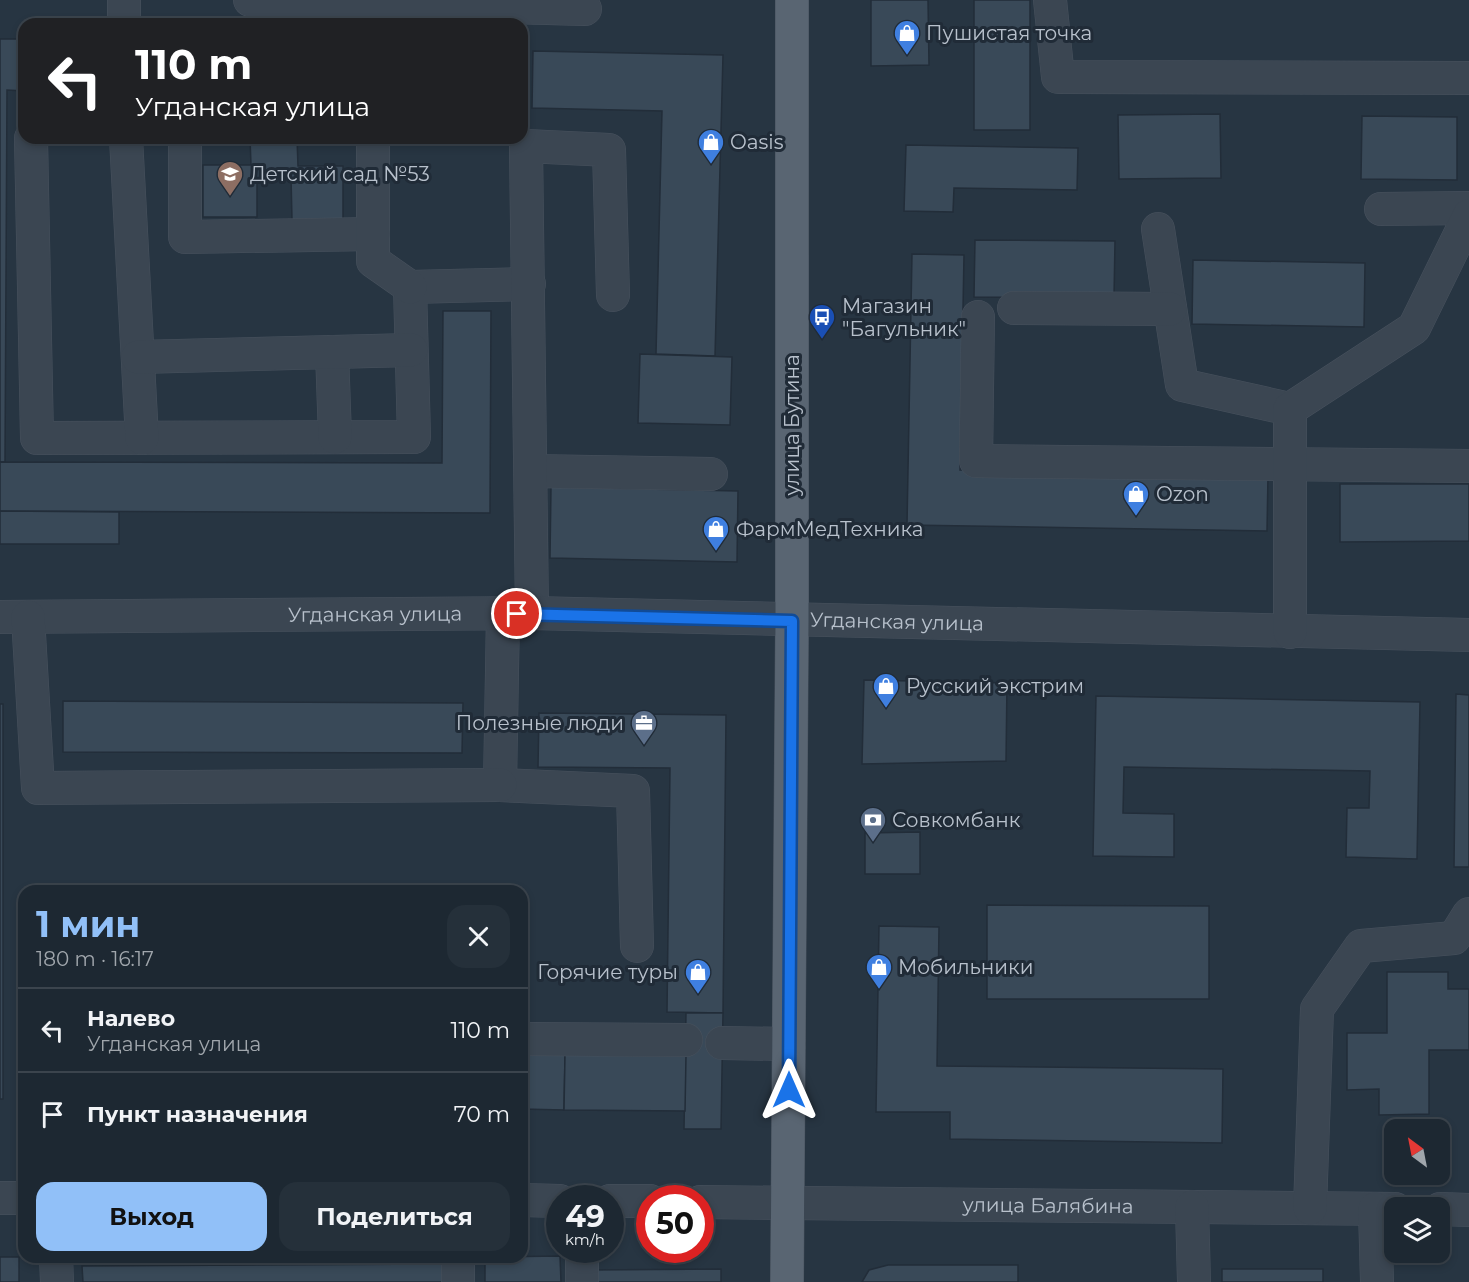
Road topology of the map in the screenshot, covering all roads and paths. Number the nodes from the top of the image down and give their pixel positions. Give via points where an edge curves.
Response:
1 (124, 0) edge
2 (250, 0) edge
3 (792, 0) edge
4 (1050, 0) edge
5 (570, 6) edge
6 (124, 18) edge
7 (1469, 78) edge
8 (30, 144) edge
9 (126, 144) edge
10 (185, 144) edge
11 (373, 144) edge
12 (1469, 207) edge
13 (1381, 209) dead end
14 (1469, 216) edge
15 (1158, 229) dead end
16 (373, 234) junction
17 (529, 284) junction
18 (410, 287) junction
19 (613, 295) dead end
20 (1014, 308) dead end
21 (1170, 309) junction
22 (978, 317) dead end
23 (411, 350) junction
24 (332, 352) junction
25 (138, 357) junction
26 (1290, 409) junction
27 (335, 437) junction
28 (142, 438) junction
29 (1290, 464) junction
30 (1469, 466) edge
31 (531, 471) junction
32 (711, 474) dead end
33 (517, 614) junction
34 (14, 617) edge
35 (792, 621) junction
36 (1290, 632) junction
37 (1469, 635) edge
38 (500, 785) junction
39 (1469, 914) edge
40 (637, 946) dead end
41 (528, 1039) edge
42 (686, 1040) dead end
43 (722, 1043) dead end
44 (789, 1044) junction
45 (0, 1198) edge
46 (18, 1198) edge
47 (528, 1200) edge
48 (546, 1201) edge
49 (714, 1202) edge
50 (788, 1204) junction
51 (1192, 1207) junction
52 (1310, 1208) junction
53 (1384, 1209) edge
54 (1450, 1209) edge
55 (1469, 1210) edge
56 (1384, 1218) edge
57 (56, 1263) edge
58 (458, 1263) edge
59 (582, 1263) edge
60 (57, 1282) edge
61 (458, 1282) edge
62 (582, 1282) edge
63 (787, 1282) edge
64 (1194, 1282) edge
65 (1377, 1282) edge

1 - 6 street
2 - 5 street
3 - 35 main road, улица Бутина
4 - 7 street via 1058,77
8 - 28 street via 37,438
9 - 25 street
10 - 16 street via 185,237
11 - 16 street
12 - 13 street
14 - 26 street via 1414,328
15 - 21 street
16 - 18 street via 373,261
17 - 18 street
17 - 19 street via 526,147 609,150
17 - 31 street
18 - 23 street
20 - 21 street
21 - 26 street via 1182,385
22 - 29 street via 976,461
23 - 24 street
23 - 27 street via 414,436
24 - 25 street
24 - 27 street
25 - 28 street
26 - 29 street
27 - 28 street
29 - 30 street
29 - 36 street
31 - 32 street
31 - 33 street
33 - 34 street, Угданская улица
33 - 35 street, Угданская улица
33 - 38 street
34 - 38 street via 38,788
35 - 36 street, Угданская улица
35 - 44 main road, улица Бутина
36 - 37 street, Угданская улица
38 - 40 street via 633,791
39 - 52 street via 1454,938 1361,946 1317,1009
41 - 42 street
43 - 44 street
44 - 50 main road, улица Бутина
45 - 46 street
47 - 48 street
49 - 50 street, улица Балябина
50 - 51 street, улица Балябина
50 - 63 main road, улица Бутина
51 - 52 street, улица Балябина
51 - 64 street
52 - 53 street, улица Балябина
54 - 55 street
56 - 65 street
57 - 60 street
58 - 61 street
59 - 62 street

